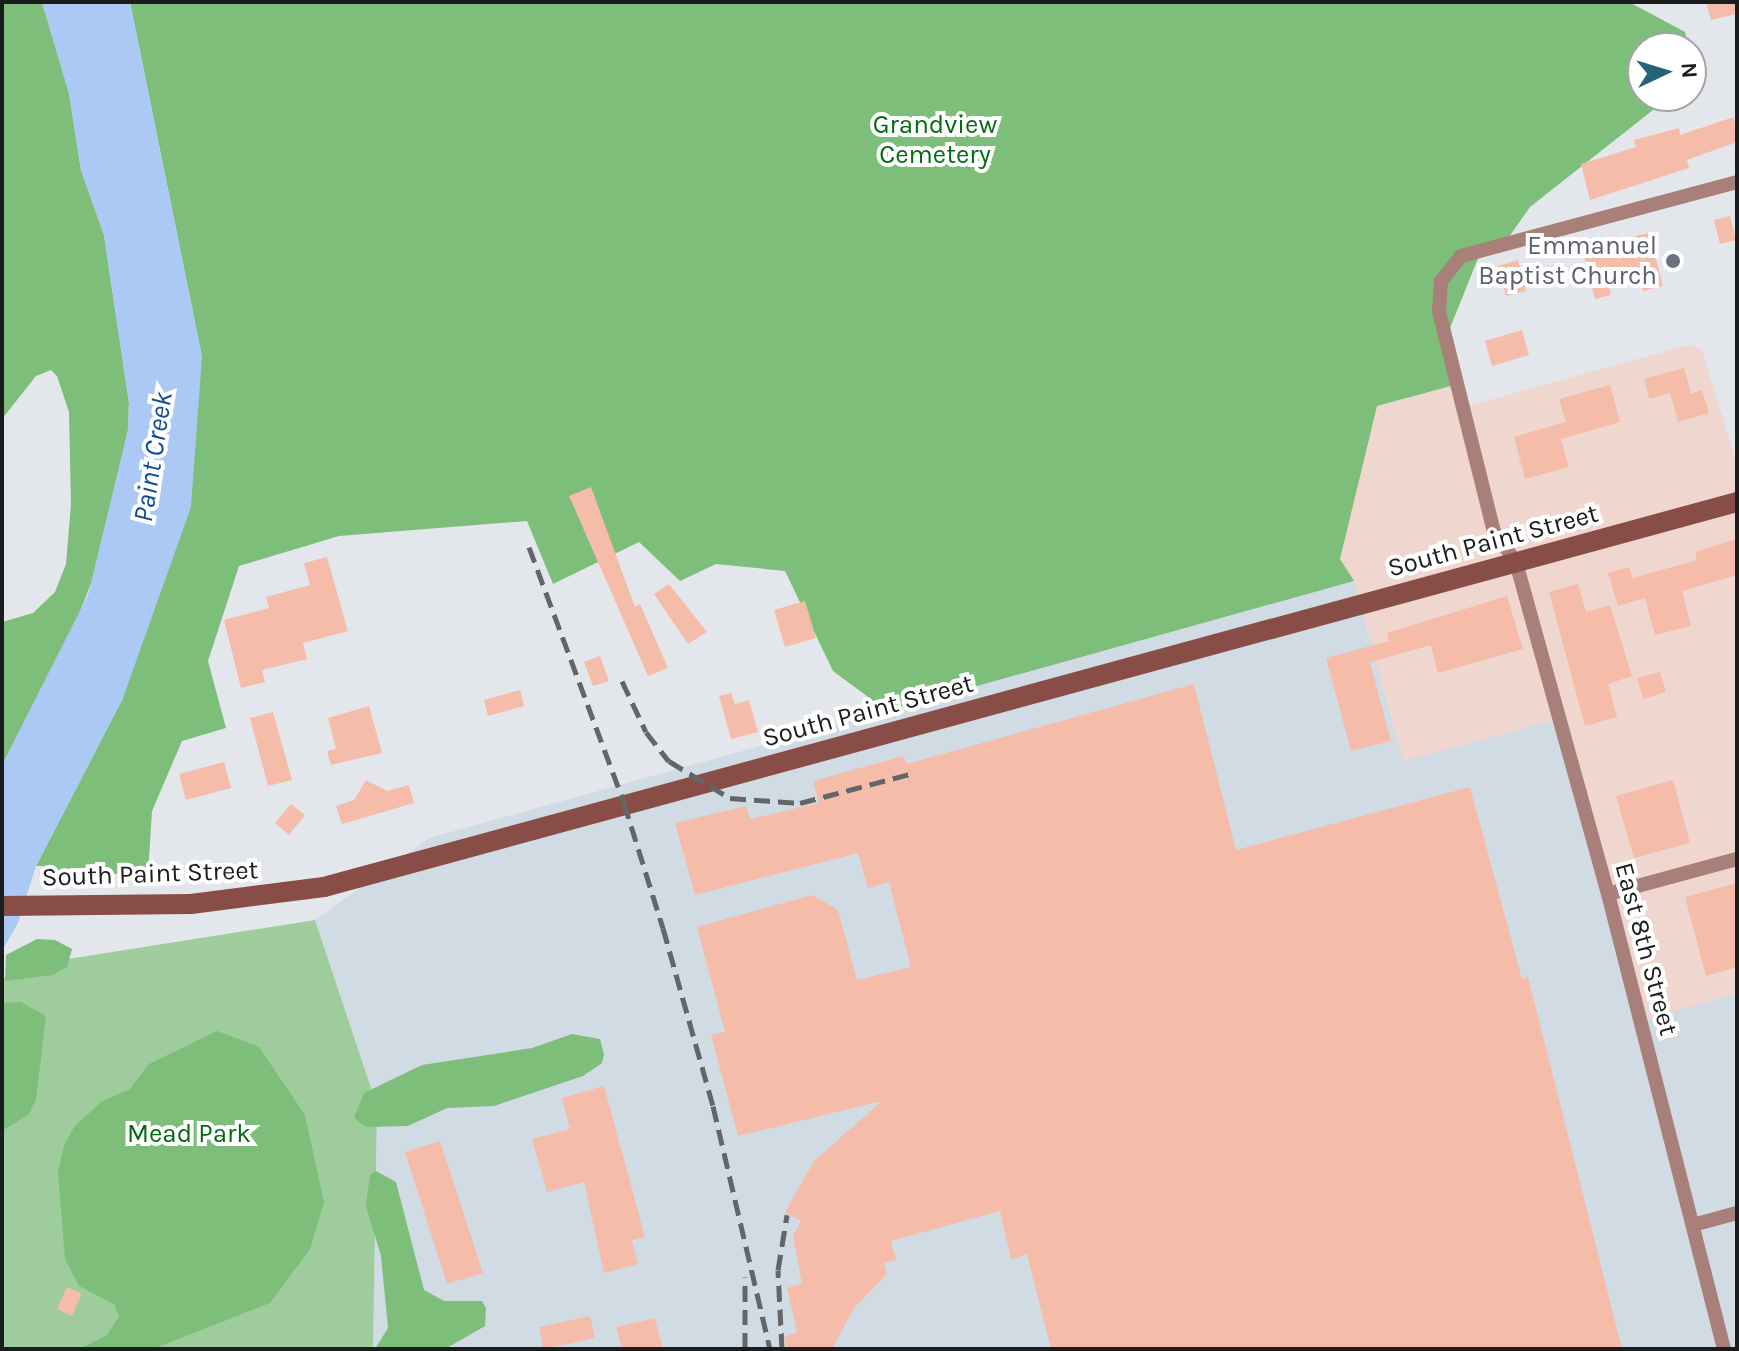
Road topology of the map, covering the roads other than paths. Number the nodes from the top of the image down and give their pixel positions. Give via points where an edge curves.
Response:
1 (1737, 182) edge
2 (1737, 502) edge
3 (1516, 562) junction
4 (1737, 859) edge
5 (1608, 894) junction
6 (2, 906) edge
7 (1737, 1213) edge
8 (1693, 1225) junction
9 (1724, 1349) edge

1 - 3 street, East 8th Street via 1461,256 1441,281 1439,311 1494,532
2 - 3 main road, South Paint Street
3 - 5 street, East 8th Street
3 - 6 main road, South Paint Street via 324,887 191,904
4 - 5 street
5 - 8 street, East 8th Street
7 - 8 street
8 - 9 street, East 8th Street

